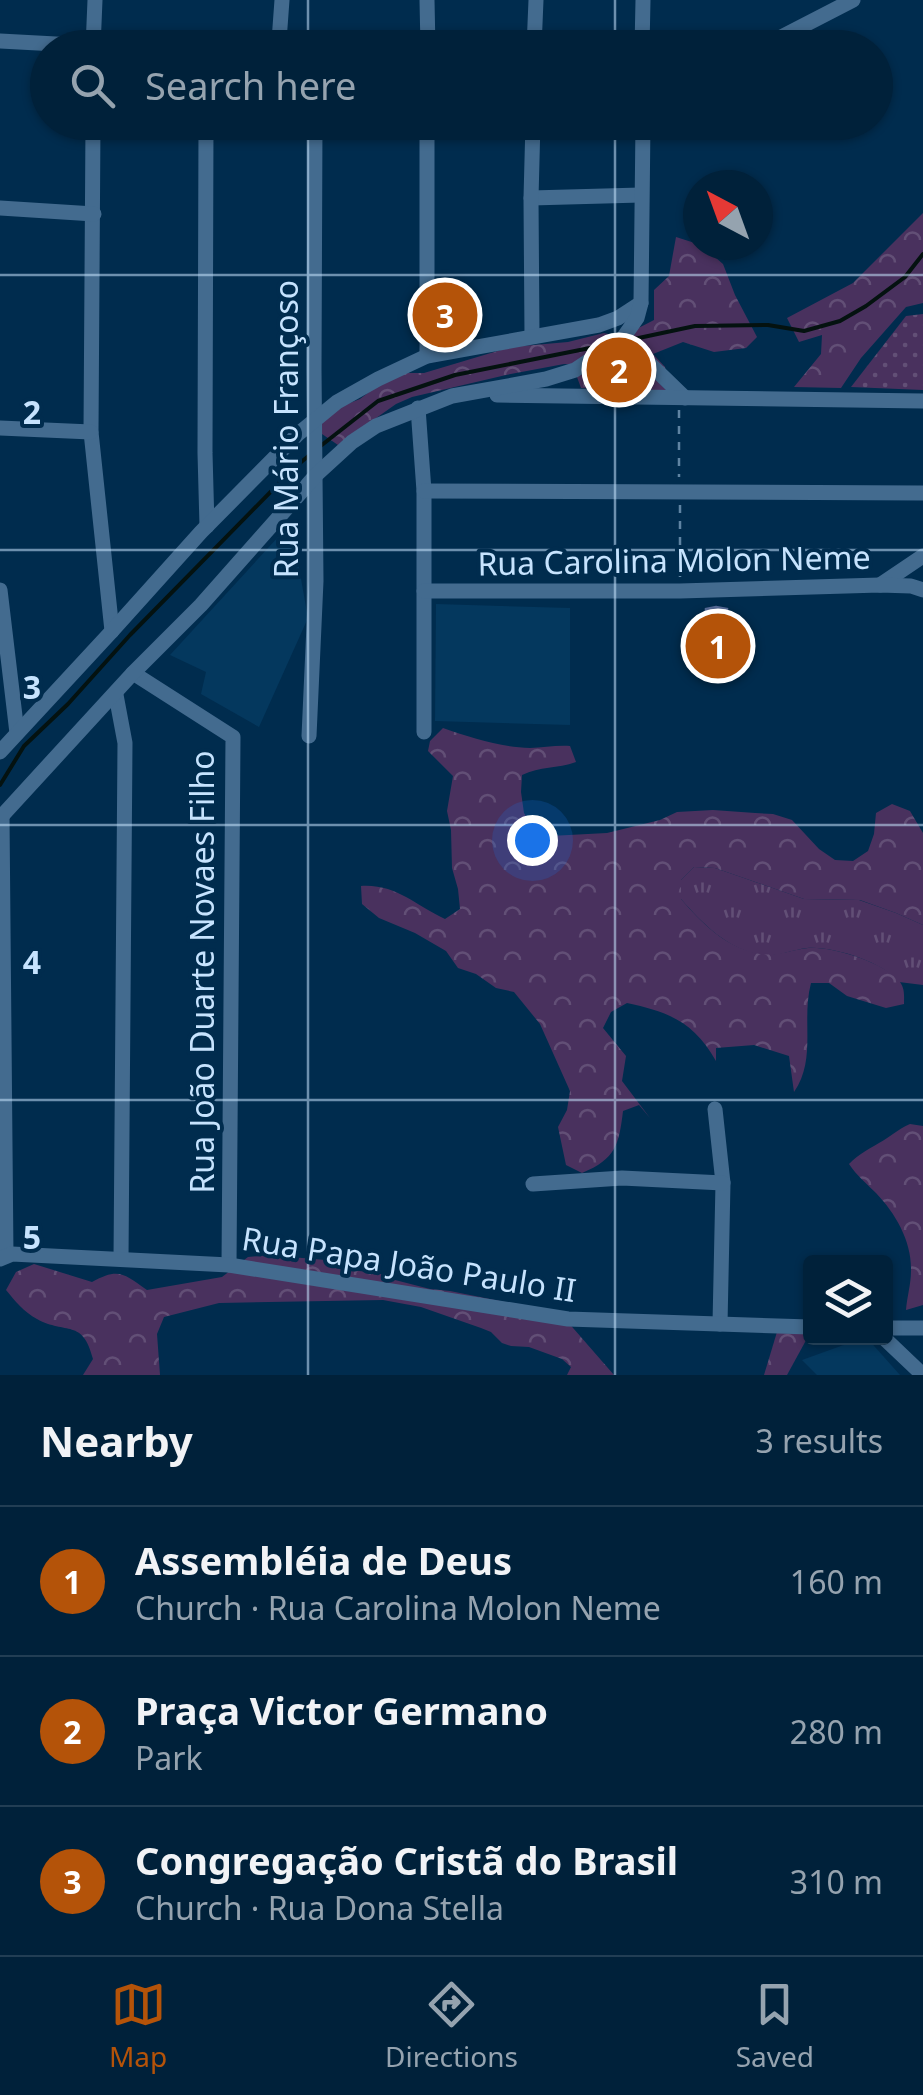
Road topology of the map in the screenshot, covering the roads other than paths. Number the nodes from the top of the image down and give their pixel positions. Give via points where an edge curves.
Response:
1 (95, 0) edge
2 (282, 0) edge
3 (427, 0) edge
4 (536, 0) edge
5 (643, 0) edge
6 (853, 0) edge
7 (94, 30) edge
8 (280, 30) edge
9 (428, 30) edge
10 (535, 30) edge
11 (642, 30) edge
12 (795, 30) edge
13 (0, 42) edge
14 (30, 43) edge
15 (94, 140) edge
16 (206, 140) edge
17 (316, 140) edge
18 (428, 140) edge
19 (532, 140) edge
20 (643, 140) edge
21 (641, 195) junction
22 (530, 198) junction
23 (0, 208) edge
24 (94, 214) junction
25 (640, 303) junction
26 (532, 336) junction
27 (623, 338) junction
28 (427, 356) junction
29 (452, 396) junction
30 (682, 398) junction
31 (923, 401) edge
32 (418, 408) junction
33 (314, 418) junction
34 (0, 428) edge
35 (92, 432) junction
36 (317, 474) junction
37 (424, 491) junction
38 (923, 494) edge
39 (207, 526) junction
40 (923, 556) edge
41 (880, 585) junction
42 (0, 590) edge
43 (923, 590) edge
44 (424, 591) junction
45 (112, 631) junction
46 (133, 674) junction
47 (116, 694) junction
48 (424, 732) dead end
49 (18, 733) junction
50 (310, 736) dead end
51 (0, 752) edge
52 (1, 817) edge
53 (716, 1109) dead end
54 (724, 1183) junction
55 (533, 1184) dead end
56 (3, 1258) edge
57 (121, 1259) junction
58 (229, 1265) junction
59 (720, 1324) junction
60 (803, 1327) edge
61 (893, 1328) edge
62 (923, 1328) edge
63 (891, 1345) edge
64 (923, 1375) edge

1 - 7 street
2 - 8 street
3 - 9 street
4 - 10 street
5 - 11 street
6 - 12 street
13 - 14 street
15 - 24 street
16 - 39 street
17 - 33 street, Rua Mário Françoso
18 - 28 street
19 - 22 street
20 - 21 street
21 - 22 street
21 - 25 street
22 - 26 street
23 - 24 street
24 - 35 street
25 - 26 street via 599,324
25 - 27 street
26 - 28 street
27 - 29 street via 575,370
27 - 30 street
28 - 33 street
29 - 30 street
29 - 32 street
30 - 31 street
32 - 36 street via 376,426
32 - 37 street
33 - 36 street, Rua Mário Françoso
33 - 39 street
34 - 35 street
35 - 45 street
36 - 46 street
36 - 50 street, Rua Mário Françoso
37 - 38 street
37 - 44 street
39 - 45 street
40 - 41 street
41 - 43 street, Rua Carolina Molon Neme
41 - 44 street, Rua Carolina Molon Neme
42 - 49 street
44 - 48 street
45 - 49 street
46 - 47 street
46 - 58 street, Rua João Duarte Novaes Filho via 233,737
47 - 52 street
47 - 57 street via 125,743
49 - 51 street
52 - 56 street
53 - 54 street
54 - 55 street via 622,1178
54 - 59 street
56 - 57 street, Rua Papa João Paulo II
57 - 58 street, Rua Papa João Paulo II
58 - 59 street, Rua Papa João Paulo II via 568,1319
59 - 60 street, Rua Papa João Paulo II
61 - 62 street
63 - 64 street

